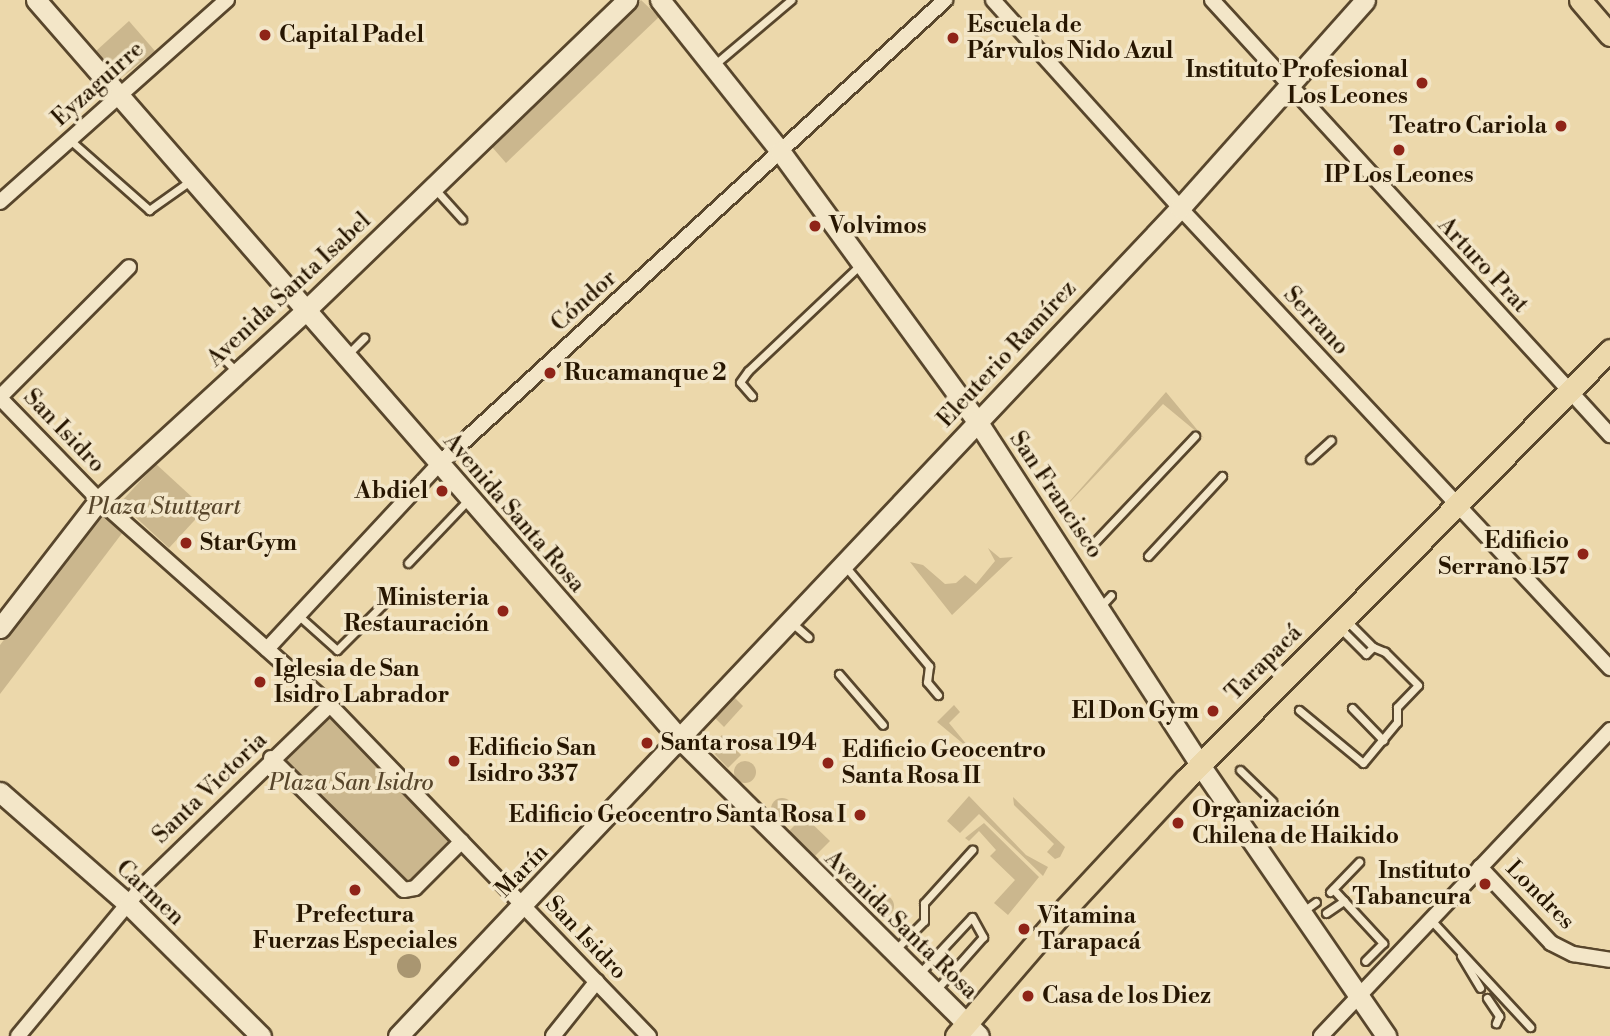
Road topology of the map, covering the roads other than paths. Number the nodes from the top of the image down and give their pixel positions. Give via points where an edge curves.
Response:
1 (36, 0) edge
2 (228, 0) edge
3 (627, 0) edge
4 (660, 0) edge
5 (791, 0) edge
6 (945, 0) edge
7 (993, 0) edge
8 (1212, 0) edge
9 (1365, 0) edge
10 (1580, 0) edge
11 (1610, 34) edge
12 (713, 66) junction
13 (1287, 87) junction
14 (118, 95) junction
15 (70, 140) junction
16 (780, 151) junction
17 (190, 181) junction
18 (433, 187) junction
19 (0, 202) edge
20 (1180, 208) junction
21 (462, 219) dead end
22 (862, 264) junction
23 (129, 267) dead end
24 (304, 311) junction
25 (364, 338) dead end
26 (1610, 350) edge
27 (219, 354) dead end
28 (344, 357) junction
29 (237, 373) junction
30 (1570, 391) junction
31 (752, 396) dead end
32 (0, 398) edge
33 (977, 421) junction
34 (1610, 435) edge
35 (1195, 436) dead end
36 (1331, 440) dead end
37 (1310, 459) dead end
38 (439, 464) junction
39 (1222, 476) dead end
40 (470, 499) junction
41 (99, 500) junction
42 (1457, 505) junction
43 (1090, 547) dead end
44 (1148, 556) dead end
45 (408, 563) dead end
46 (844, 565) junction
47 (389, 597) dead end
48 (299, 616) junction
49 (790, 621) junction
50 (1341, 622) junction
51 (0, 628) edge
52 (808, 638) dead end
53 (1373, 647) junction
54 (267, 649) junction
55 (1610, 668) edge
56 (839, 674) dead end
57 (938, 695) dead end
58 (330, 705) junction
59 (1352, 708) dead end
60 (1299, 710) dead end
61 (883, 725) dead end
62 (1610, 730) edge
63 (680, 739) junction
64 (1383, 740) junction
65 (271, 758) junction
66 (1200, 765) junction
67 (1240, 770) dead end
68 (0, 792) edge
69 (1272, 801) dead end
70 (462, 841) junction
71 (972, 850) dead end
72 (1359, 862) dead end
73 (1480, 867) junction
74 (1344, 901) junction
75 (129, 905) junction
76 (523, 905) junction
77 (1326, 913) dead end
78 (1430, 920) junction
79 (893, 952) junction
80 (1460, 955) junction
81 (1610, 960) edge
82 (1365, 961) dead end
83 (918, 975) junction
84 (597, 981) junction
85 (1480, 988) dead end
86 (934, 992) junction
87 (1359, 996) junction
88 (1487, 998) dead end
89 (1496, 1023) dead end
90 (1530, 1027) dead end
91 (967, 1031) edge
92 (19, 1036) edge
93 (261, 1036) edge
94 (398, 1036) edge
95 (553, 1036) edge
96 (649, 1036) edge
97 (1321, 1036) edge
98 (1385, 1036) edge

1 - 14 main road, Avenida Santa Rosa
2 - 14 street, Eyzaguirre
3 - 18 main road, Avenida Santa Isabel
4 - 12 main road, San Francisco
5 - 12 lane
6 - 16 street, Cóndor
7 - 20 street, Serrano
8 - 13 street, Arturo Prat
9 - 13 main road, Eleuterio Ramírez
10 - 11 main road
12 - 16 main road, San Francisco
13 - 20 main road, Eleuterio Ramírez
13 - 30 street, Arturo Prat
14 - 15 street, Eyzaguirre
14 - 17 main road, Avenida Santa Rosa
15 - 17 lane via 149,211
15 - 19 street, Eyzaguirre
16 - 22 main road, San Francisco
16 - 38 street, Cóndor
17 - 24 main road, Avenida Santa Rosa
18 - 21 lane
18 - 24 main road, Avenida Santa Isabel
20 - 33 main road, Eleuterio Ramírez
20 - 42 street, Serrano via 1362,411
22 - 31 lane via 748,371 740,382
22 - 33 main road, San Francisco
23 - 32 street
24 - 28 main road, Avenida Santa Rosa
24 - 29 main road, Avenida Santa Isabel
25 - 28 lane
26 - 30 main road, Tarapacá
27 - 29 lane
28 - 38 main road, Avenida Santa Rosa
29 - 41 main road, Avenida Santa Isabel
30 - 34 street, Arturo Prat
30 - 42 main road, Tarapacá
32 - 41 street, San Isidro
33 - 46 main road, Eleuterio Ramírez
33 - 66 main road, San Francisco via 1105,601
35 - 43 lane
36 - 37 lane
38 - 40 main road, Avenida Santa Rosa
38 - 48 street, Cóndor
39 - 44 lane
40 - 45 lane
40 - 63 main road, Avenida Santa Rosa
41 - 51 main road, Avenida Santa Isabel
41 - 54 street, San Isidro
42 - 50 main road, Tarapacá
42 - 55 street, Serrano
46 - 49 main road, Eleuterio Ramírez
46 - 57 lane via 929,666 927,682
47 - 48 lane via 337,650
48 - 54 street, Cóndor
49 - 52 lane
49 - 63 main road, Eleuterio Ramírez
50 - 53 lane
50 - 53 lane via 1366,654
50 - 66 main road, Tarapacá
53 - 64 lane via 1385,652 1418,685 1397,707 1397,722
54 - 58 street, San Isidro
56 - 61 lane
58 - 65 street, Santa Victoria
58 - 70 street, San Isidro
59 - 64 lane
60 - 64 lane via 1363,763
62 - 73 street
63 - 76 main road, Marín
63 - 79 main road, Avenida Santa Rosa
65 - 70 street via 404,890 415,888
65 - 75 street, Santa Victoria via 139,889
66 - 87 main road, San Francisco via 1309,907
66 - 91 main road, Tarapacá
67 - 69 lane
68 - 75 main road, Carmen
70 - 76 street, San Isidro
71 - 79 lane via 923,903 924,921
72 - 74 lane via 1332,890
73 - 78 street
73 - 81 street, Londres via 1551,943 1573,954
74 - 77 lane
74 - 82 lane via 1383,943
75 - 92 street, Santa Victoria
75 - 93 main road, Carmen
76 - 84 street, San Isidro
76 - 94 main road, Marín
78 - 80 lane
78 - 87 street
79 - 83 main road, Avenida Santa Rosa
80 - 85 lane
80 - 90 lane
83 - 86 main road, Avenida Santa Rosa
83 - 86 lane via 972,917 978,922 983,937
84 - 95 street
84 - 96 street, San Isidro
86 - 91 main road, Avenida Santa Rosa
87 - 97 street
87 - 98 main road, San Francisco
88 - 89 lane via 1499,1016

